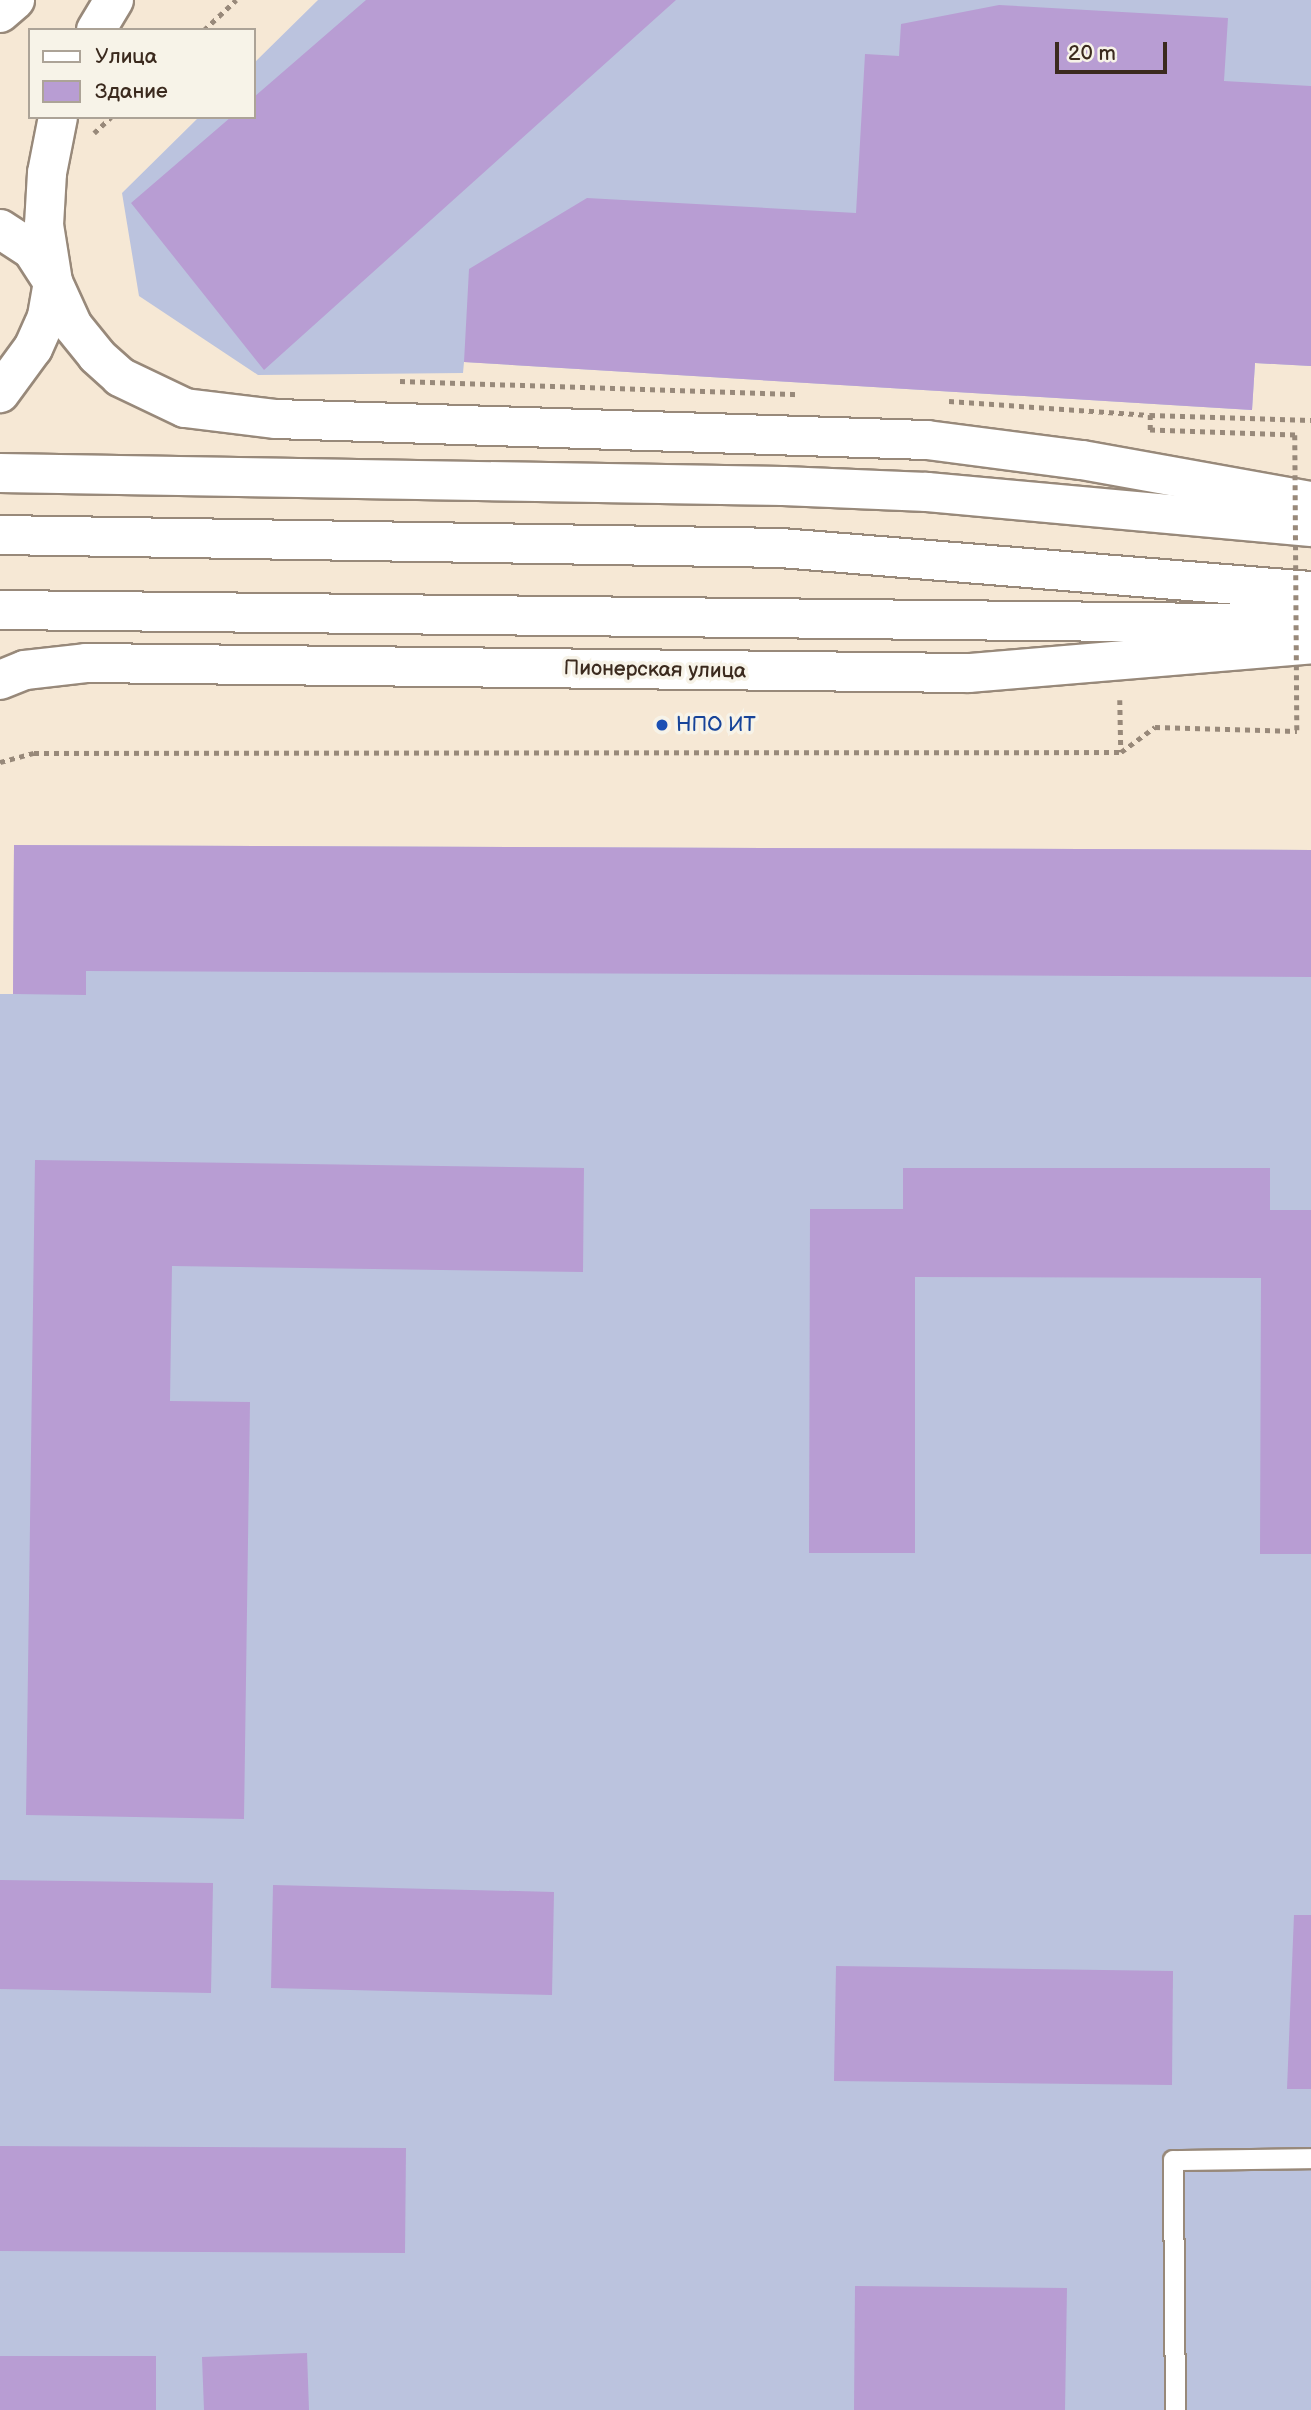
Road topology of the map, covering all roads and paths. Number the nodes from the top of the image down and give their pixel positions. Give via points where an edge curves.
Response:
1 (15, 0) edge
2 (114, 0) edge
3 (236, 0) edge
4 (0, 13) edge
5 (97, 28) edge
6 (206, 28) edge
7 (104, 119) edge
8 (72, 129) edge
9 (0, 229) edge
10 (53, 282) junction
11 (396, 381) dead end
12 (0, 393) edge
13 (804, 394) dead end
14 (940, 400) dead end
15 (1150, 415) junction
16 (1311, 420) edge
17 (0, 473) edge
18 (1311, 501) edge
19 (1311, 527) edge
20 (0, 534) edge
21 (1311, 591) edge
22 (0, 610) edge
23 (1311, 624) edge
24 (1311, 644) edge
25 (0, 680) edge
26 (1120, 700) dead end
27 (1121, 752) junction
28 (0, 762) edge
29 (1311, 2158) edge
30 (1175, 2410) edge

1 - 4 main road
2 - 5 main road
3 - 6 path
7 - 8 path
8 - 10 main road via 47,173 44,225
9 - 10 main road via 32,250
10 - 12 main road via 47,317 33,348
10 - 18 main road via 73,326 120,377 185,408 227,416 927,440 1082,460
11 - 13 path
14 - 15 path
15 - 16 path
15 - 27 path, bridge via 1150,430 1295,435 1297,731 1155,727
17 - 19 main road via 927,492
20 - 21 main road via 865,552
22 - 23 main road
24 - 25 main road, Пионерская улица via 969,673 86,663 25,670
26 - 27 path
27 - 28 path via 34,753
29 - 30 lane via 1174,2160

